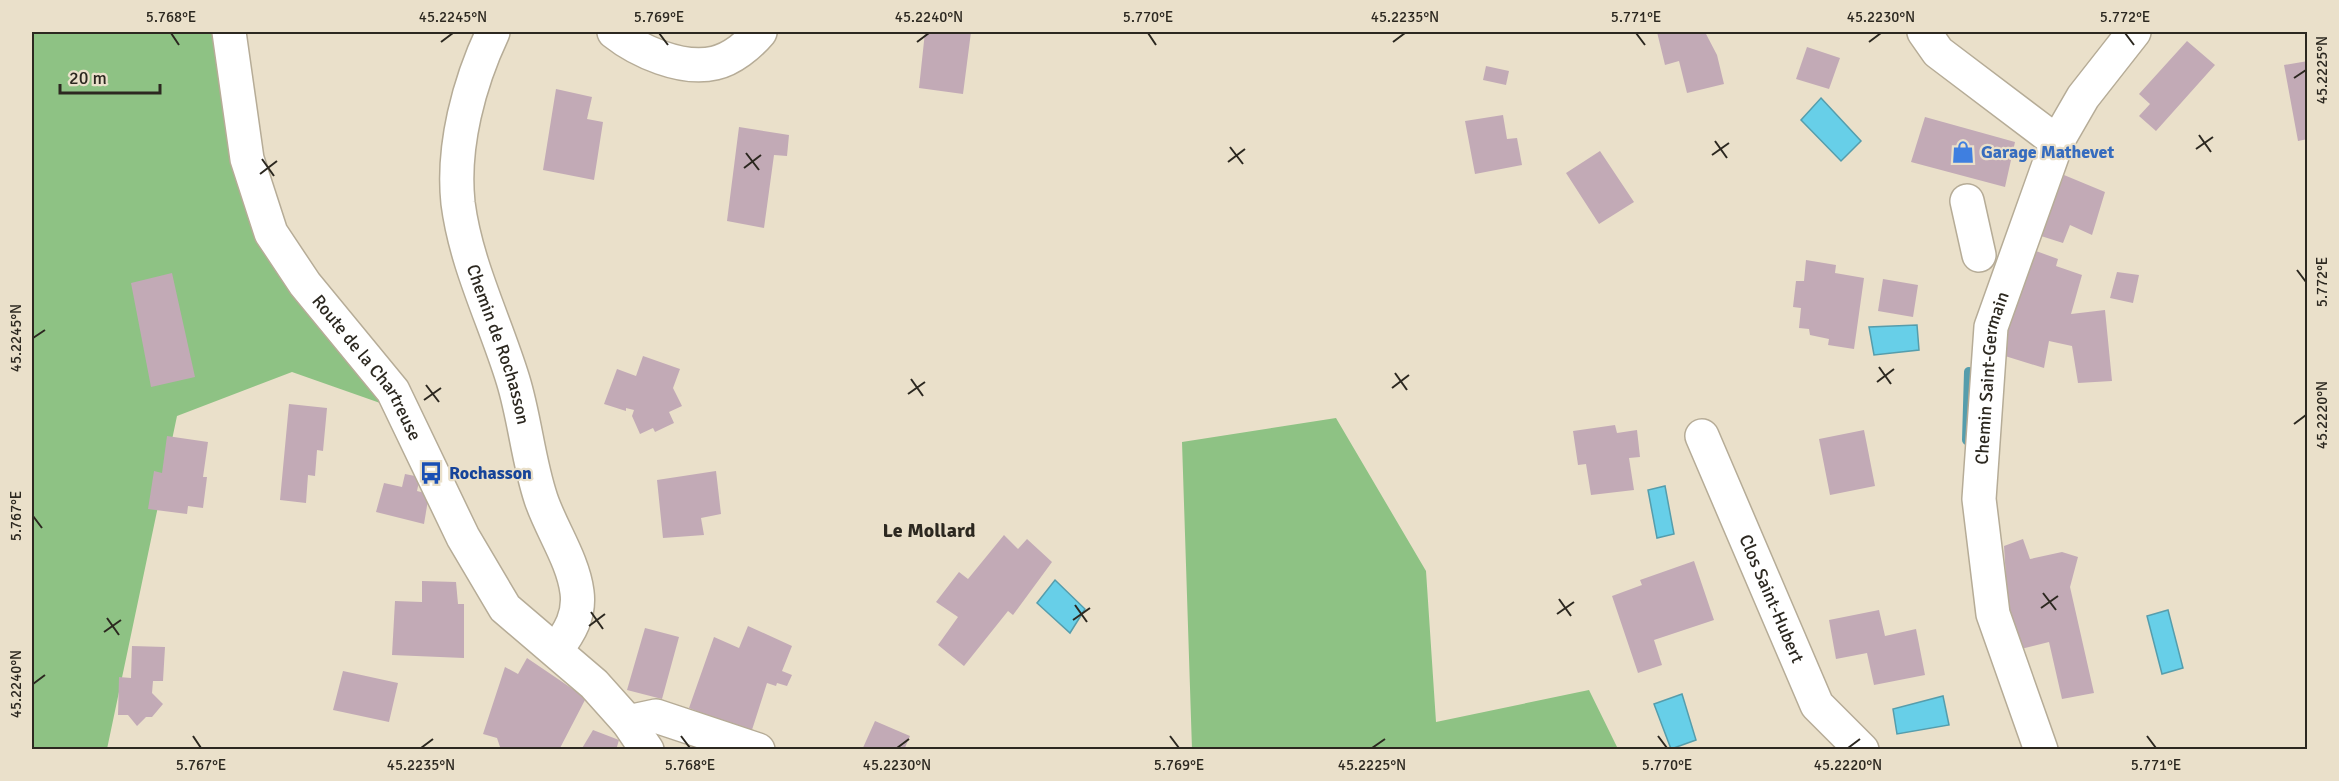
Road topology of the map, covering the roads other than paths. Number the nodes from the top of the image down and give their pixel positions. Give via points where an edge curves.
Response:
1 (229, 32) edge
2 (493, 32) edge
3 (614, 32) edge
4 (760, 32) edge
5 (1923, 32) edge
6 (2134, 32) edge
7 (2057, 142) junction
8 (1967, 201) dead end
9 (1979, 255) dead end
10 (1702, 436) dead end
11 (556, 650) junction
12 (628, 722) junction
13 (647, 750) edge
14 (758, 750) edge
15 (1862, 750) edge
16 (2041, 750) edge

1 - 11 street, Route de la Chartreuse via 248,159 271,232 305,284 393,391 463,537 506,608
2 - 11 street, Chemin de Rochasson via 470,90 459,160 459,204 467,248 513,383 542,501 577,591 571,630
3 - 4 street via 632,46 657,57 714,64 738,52
5 - 7 street via 1938,52
6 - 7 street, Chemin Saint-Germain via 2083,98
7 - 16 street, Chemin Saint-Germain via 1991,327 1979,499 1993,614
8 - 9 street
10 - 15 street, Clos Saint-Hubert via 1817,705
11 - 12 street, Route de la Chartreuse
12 - 13 street, Route de la Chartreuse
12 - 14 street via 656,716

